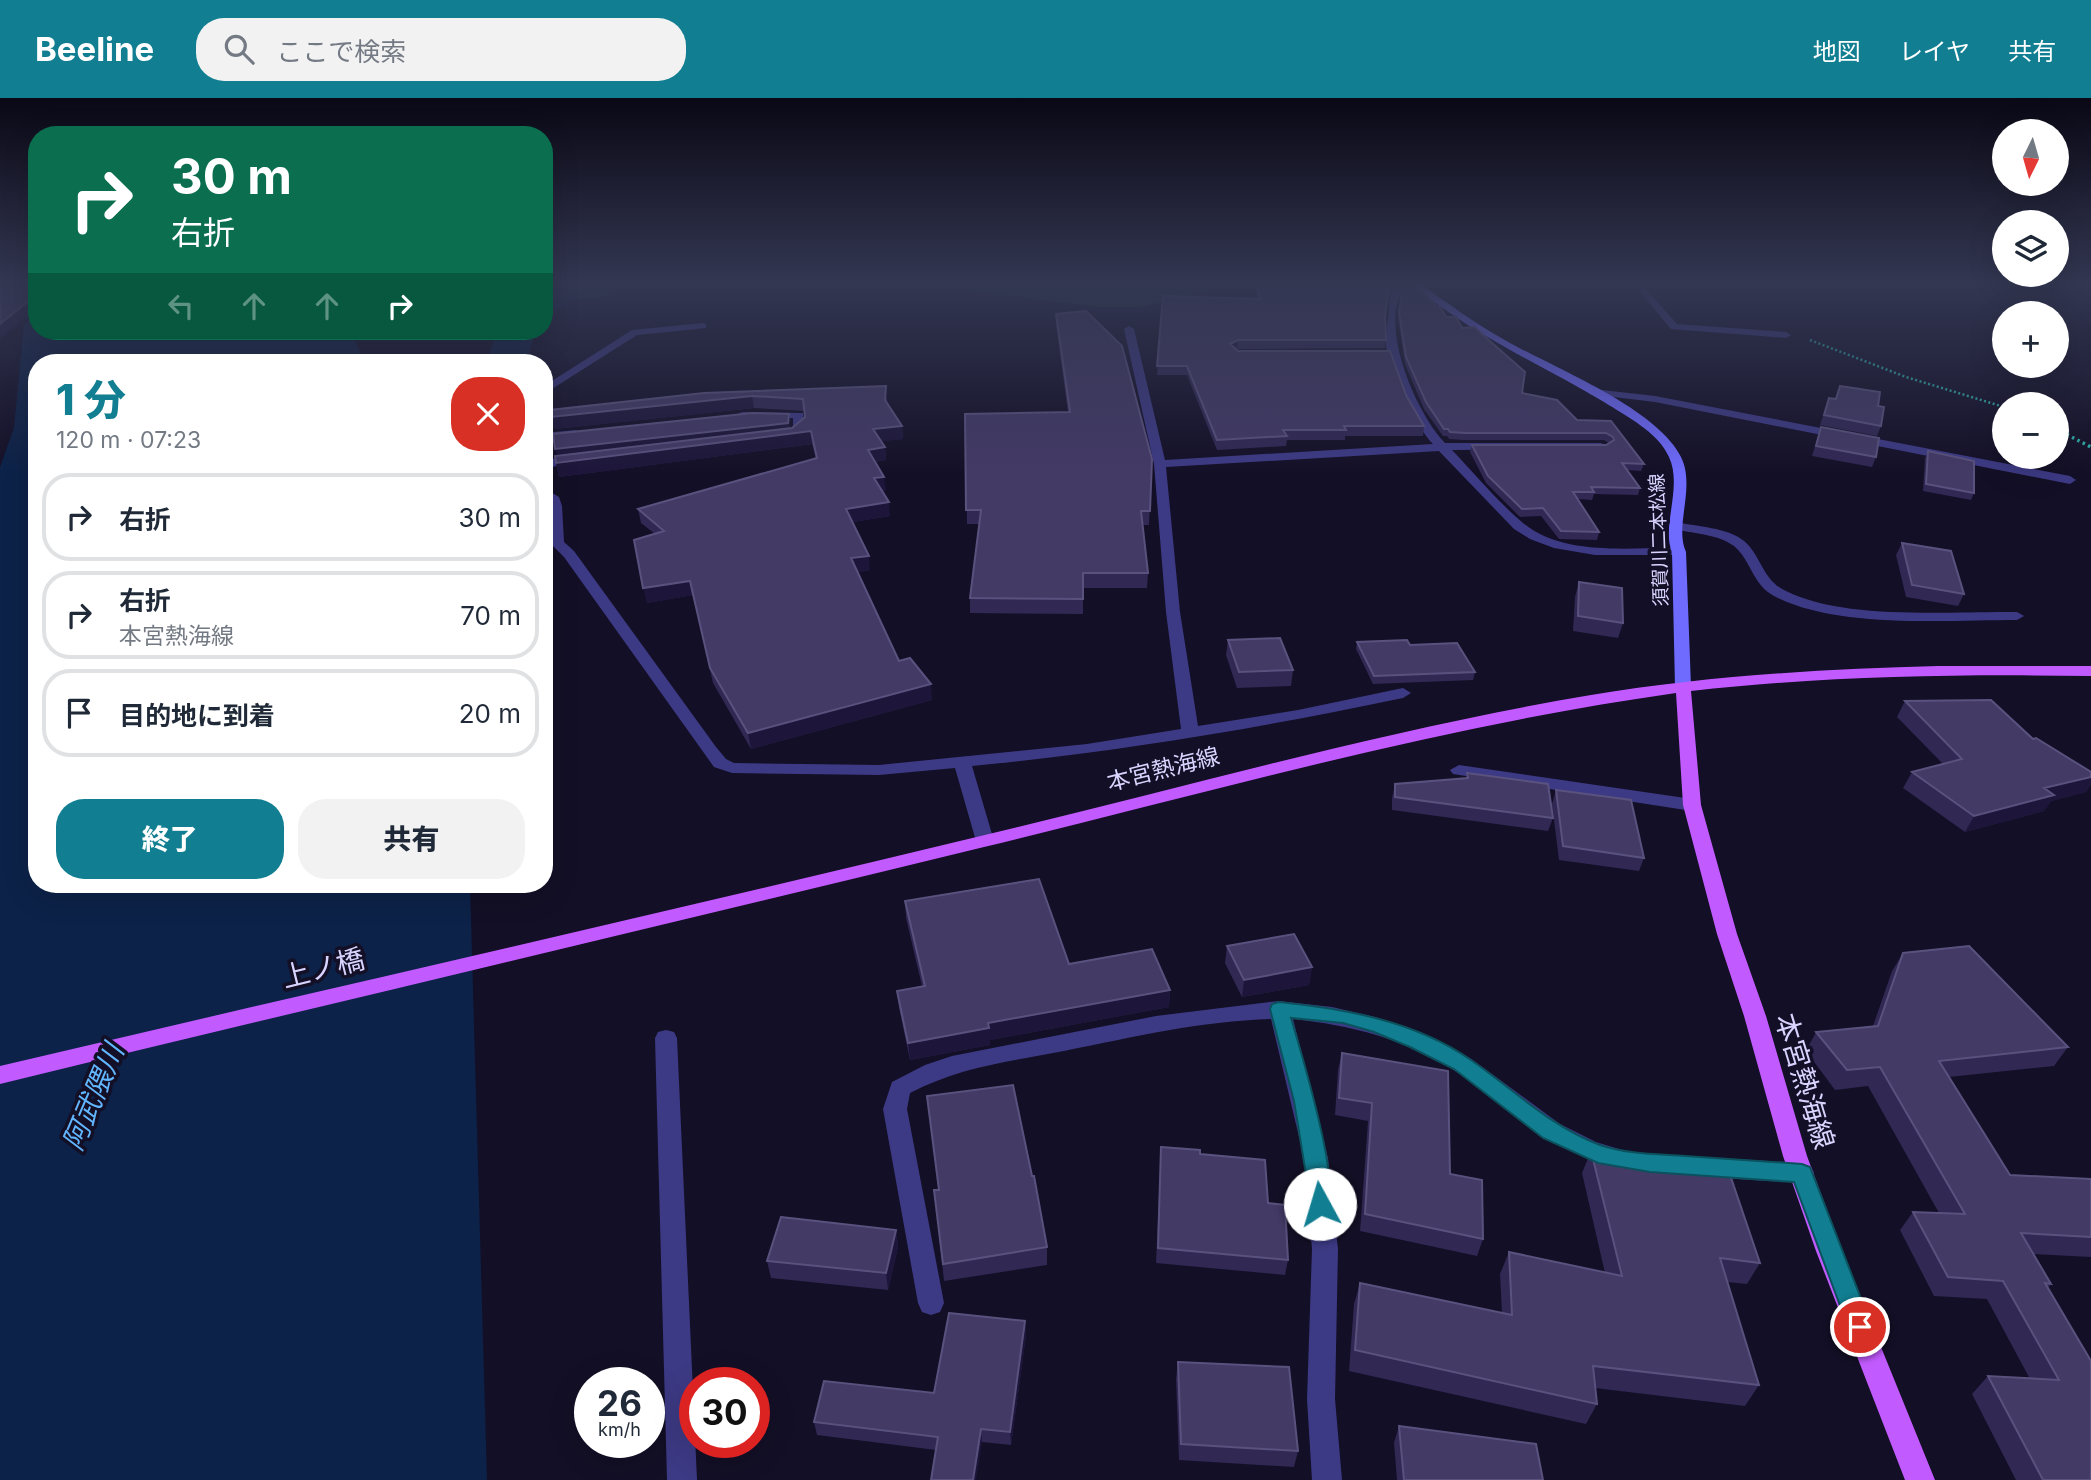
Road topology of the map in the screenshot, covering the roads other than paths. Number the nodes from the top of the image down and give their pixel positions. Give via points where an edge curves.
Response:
1 (612, 346) edge
2 (1132, 346) edge
3 (1392, 346) edge
4 (1509, 346) edge
5 (1379, 354) edge
6 (1392, 354) junction
7 (553, 385) edge
8 (1593, 392) junction
9 (728, 417) edge
10 (584, 432) edge
11 (553, 435) edge
12 (771, 438) edge
13 (1604, 446) edge
14 (1441, 447) junction
15 (597, 458) edge
16 (553, 463) edge
17 (1160, 464) junction
18 (2070, 480) dead end
19 (553, 497) edge
20 (1677, 526) junction
21 (1679, 552) junction
22 (2017, 616) dead end
23 (2091, 671) edge
24 (1683, 687) junction
25 (1403, 693) dead end
26 (1190, 731) junction
27 (962, 762) junction
28 (1459, 770) dead end
29 (1692, 805) junction
30 (985, 841) junction
31 (659, 916) joint
32 (1279, 1009) junction
33 (666, 1038) dead end
34 (0, 1075) edge
35 (1637, 1161) edge
36 (1683, 1166) edge
37 (1802, 1173) junction
38 (931, 1303) dead end
39 (682, 1480) edge
40 (1327, 1480) edge
41 (1920, 1480) edge

1 - 7 street
2 - 17 street
3 - 6 street
4 - 8 main road, 須賀川二本松線
5 - 6 street
6 - 14 street via 1412,404
8 - 18 street via 1655,398
8 - 20 main road, 須賀川二本松線 via 1655,433 1675,456 1680,505
9 - 12 street via 799,415 794,434
10 - 11 street
13 - 14 street
14 - 17 street
14 - 21 street via 1533,538 1569,548
15 - 16 street
17 - 26 street via 1173,612
19 - 27 street via 557,543 720,763 732,768 879,770
20 - 21 main road, 須賀川二本松線
20 - 22 street via 1735,541 1768,586 1803,602 1883,614
21 - 24 main road, 須賀川二本松線
23 - 24 main road, 本宮熱海線 via 1909,671
24 - 29 main road, 本宮熱海線
24 - 30 main road, 本宮熱海線 via 1376,743
25 - 26 street
26 - 27 street via 1087,749
27 - 30 street
28 - 29 street
29 - 37 main road, 本宮熱海線
30 - 31 main road, 本宮熱海線
31 - 34 main road, 上ノ橋
32 - 35 street via 1343,1016 1417,1041 1462,1064 1550,1131 1598,1154
32 - 38 street via 1188,1018 980,1060 937,1069 900,1088 895,1108
32 - 40 street via 1316,1158 1325,1249 1321,1399
33 - 39 street
36 - 37 street
37 - 41 main road, 本宮熱海線

